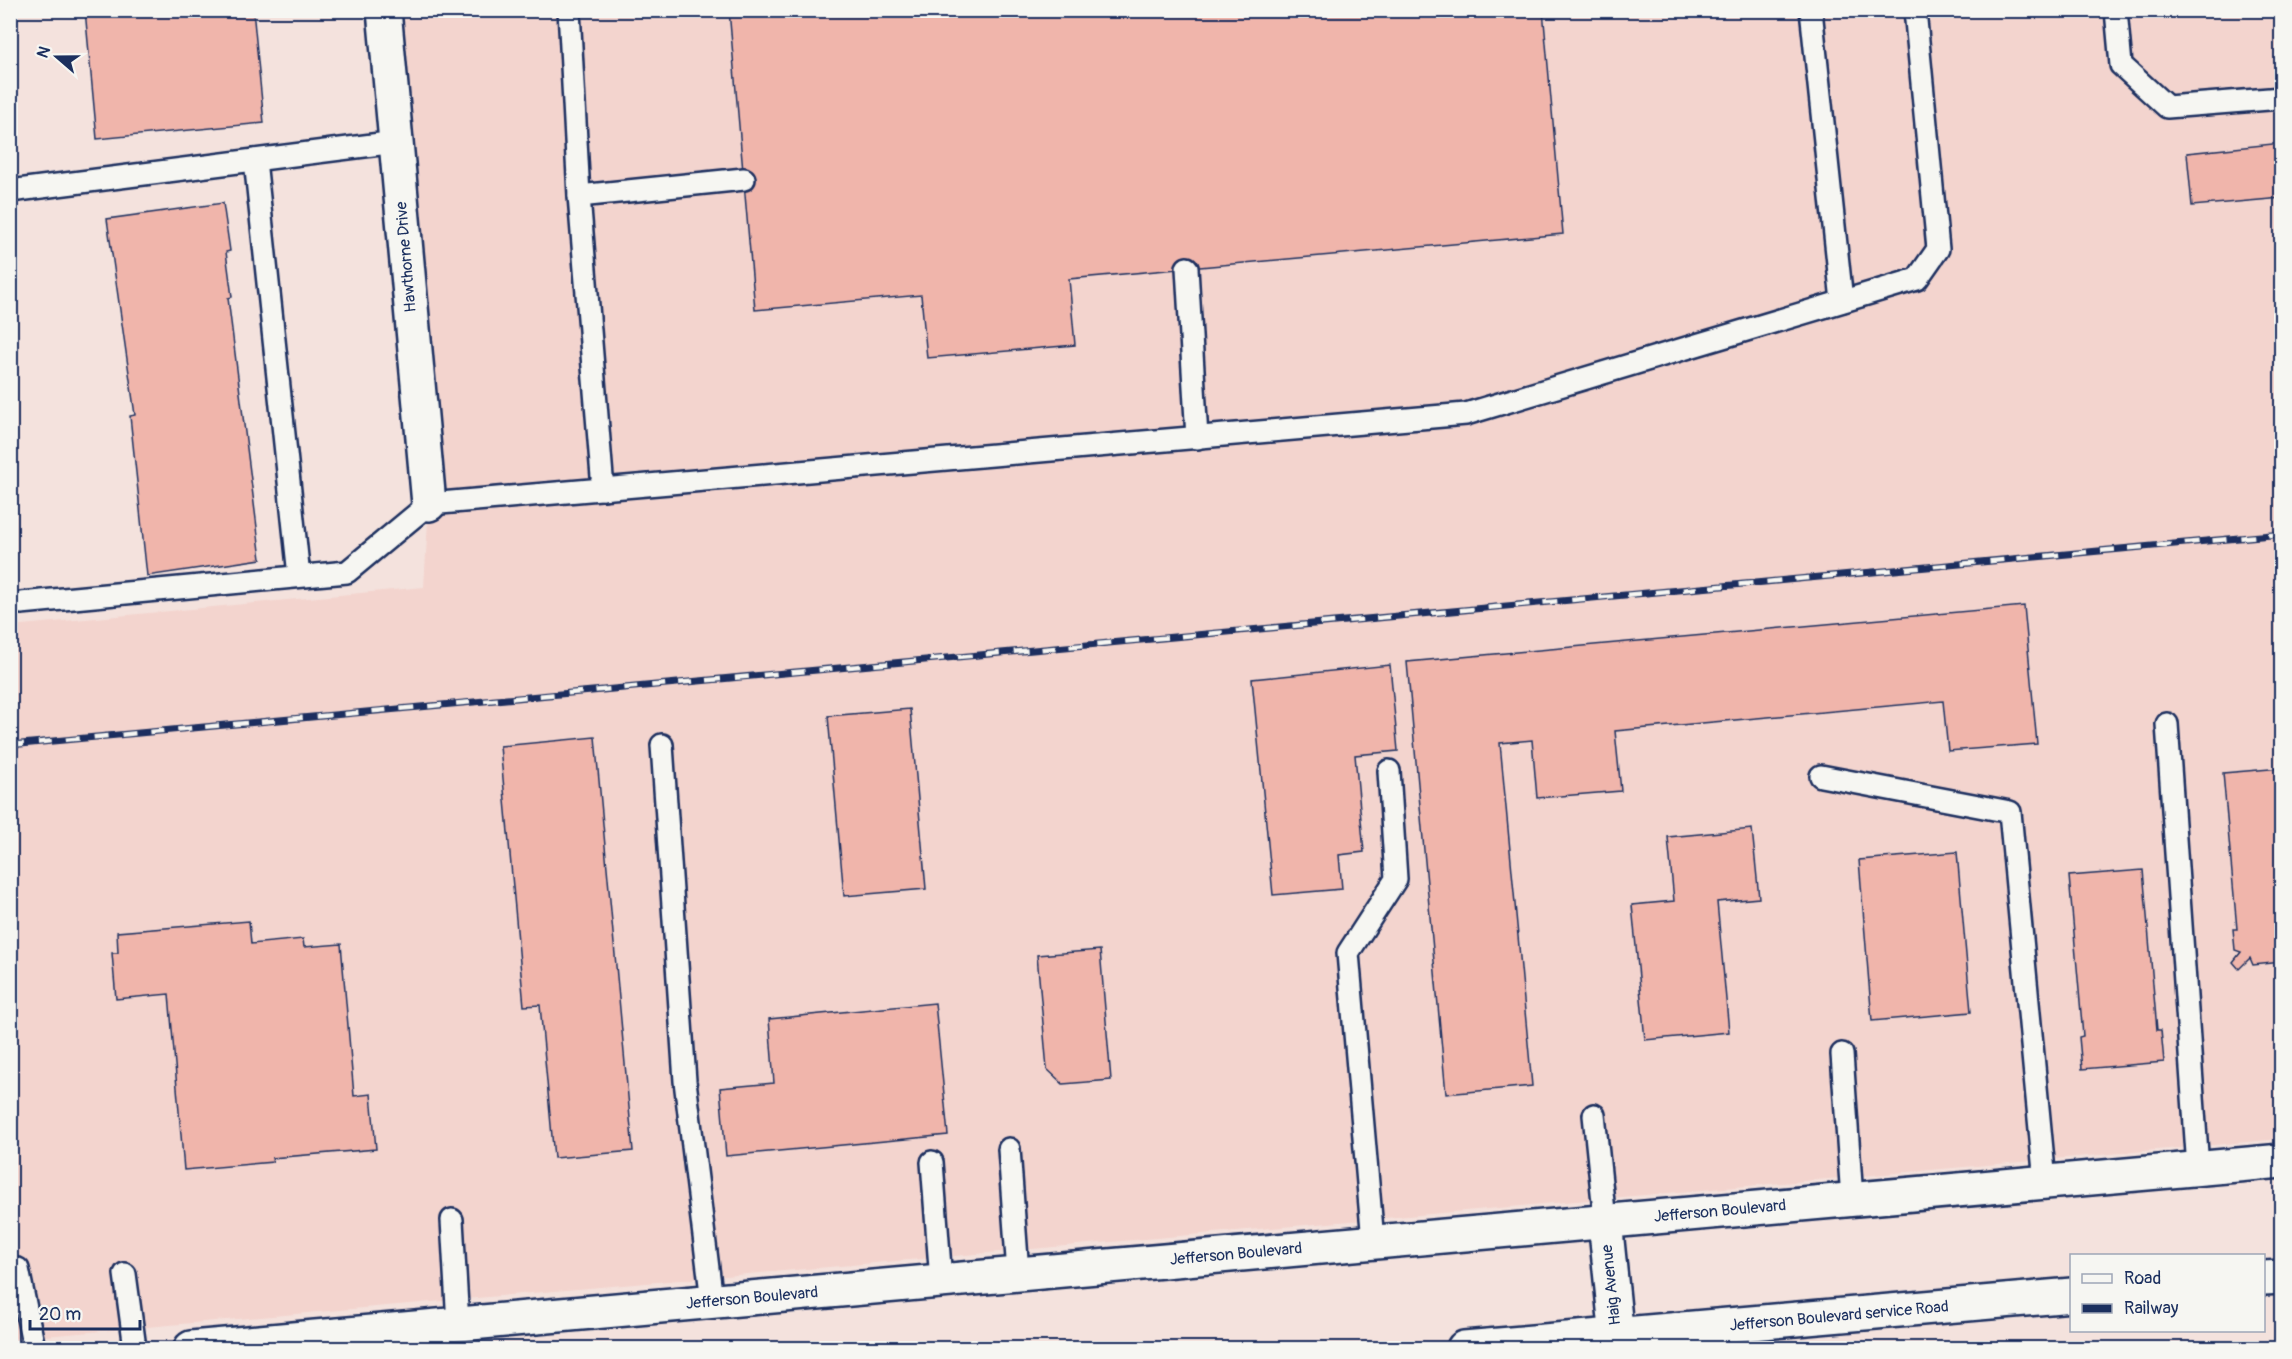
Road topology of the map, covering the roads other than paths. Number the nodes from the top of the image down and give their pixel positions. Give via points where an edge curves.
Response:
1 (384, 10) edge
2 (569, 10) edge
3 (1811, 10) edge
4 (1915, 10) edge
5 (2116, 10) edge
6 (2282, 98) edge
7 (396, 142) junction
8 (255, 160) junction
9 (744, 179) dead end
10 (10, 191) edge
11 (579, 196) junction
12 (1186, 268) dead end
13 (1842, 301) junction
14 (1197, 438) junction
15 (603, 489) junction
16 (429, 504) junction
17 (299, 576) junction
18 (21, 603) dead end
19 (2167, 724) dead end
20 (662, 745) dead end
21 (1389, 771) dead end
22 (1821, 776) dead end
23 (1842, 1054) dead end
24 (1594, 1115) dead end
25 (1009, 1149) dead end
26 (2282, 1161) edge
27 (932, 1162) dead end
28 (2199, 1168) junction
29 (2045, 1182) junction
30 (1852, 1199) junction
31 (452, 1220) dead end
32 (1605, 1221) junction
33 (1373, 1241) junction
34 (18, 1269) dead end
35 (1018, 1273) junction
36 (125, 1274) dead end
37 (2282, 1277) edge
38 (2265, 1278) edge
39 (941, 1281) junction
40 (2070, 1295) edge
41 (712, 1301) junction
42 (458, 1324) junction
43 (1617, 1342) edge
44 (34, 1348) edge
45 (135, 1348) edge
46 (191, 1348) edge
47 (1464, 1348) edge

1 - 7 street, Hawthorne Drive
2 - 11 lane
3 - 13 lane
4 - 13 lane via 1938,249 1917,279
5 - 6 lane via 2121,65 2168,107
7 - 8 lane
7 - 16 street, Hawthorne Drive
8 - 10 lane
8 - 17 lane
9 - 11 lane
11 - 15 lane
12 - 14 lane
13 - 14 lane via 1466,414
14 - 15 lane
15 - 16 lane
16 - 17 lane via 347,572
17 - 18 lane
19 - 28 lane
20 - 41 lane via 685,1081
21 - 33 lane via 1396,879 1348,953
22 - 29 lane via 2010,812
23 - 30 lane
24 - 32 lane
25 - 35 lane
26 - 28 street, Jefferson Boulevard
27 - 39 lane
28 - 29 street, Jefferson Boulevard
29 - 30 street, Jefferson Boulevard
30 - 32 street, Jefferson Boulevard
31 - 42 lane
32 - 33 street, Jefferson Boulevard
32 - 43 street, Haig Avenue
33 - 35 street, Jefferson Boulevard
34 - 44 lane
35 - 39 street, Jefferson Boulevard
36 - 45 lane
37 - 38 street
39 - 41 street, Jefferson Boulevard
40 - 43 street, Jefferson Boulevard service Road
41 - 42 street, Jefferson Boulevard
42 - 46 street, Jefferson Boulevard
43 - 47 street, Jefferson Boulevard service Road

